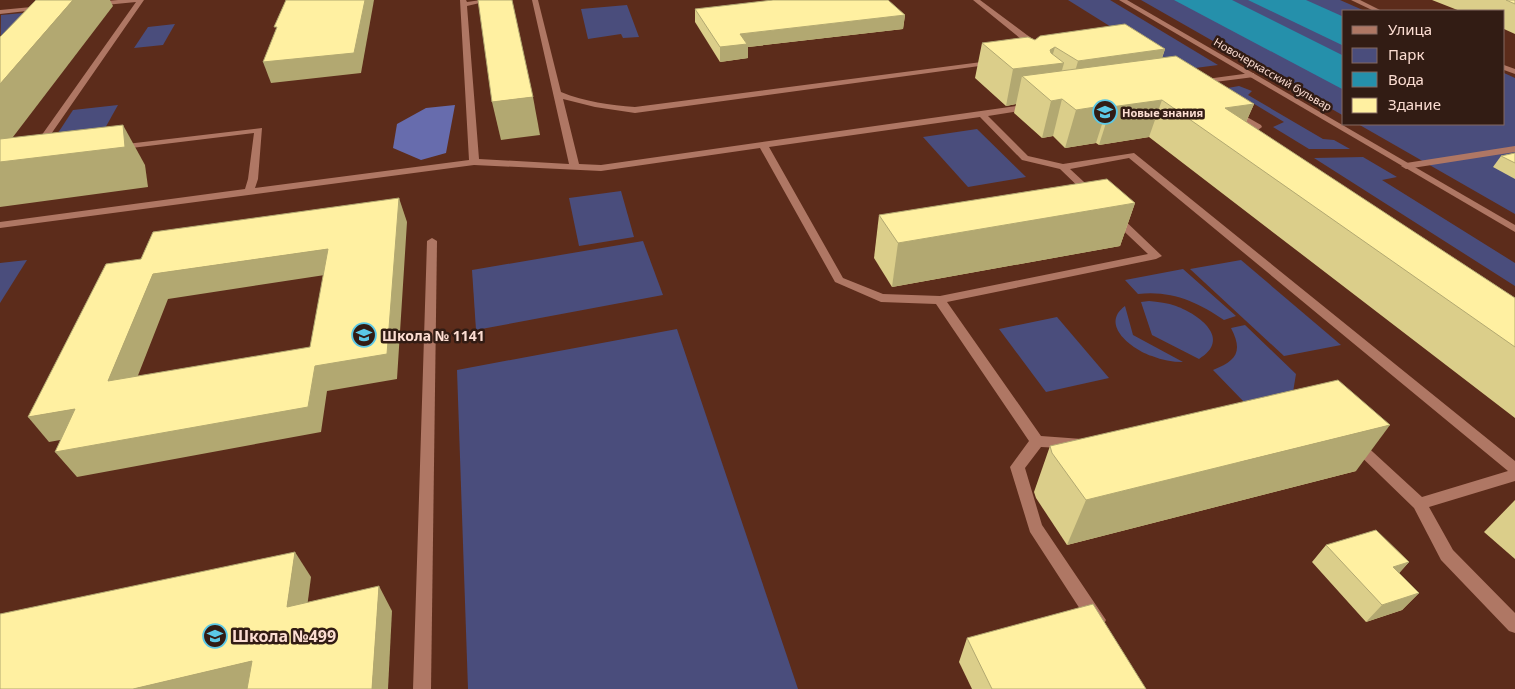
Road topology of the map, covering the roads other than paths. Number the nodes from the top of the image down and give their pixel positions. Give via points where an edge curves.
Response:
1 (535, 0) edge
2 (976, 0) edge
3 (1122, 0) edge
4 (1354, 0) edge
5 (463, 2) edge
6 (481, 2) edge
7 (48, 4) edge
8 (87, 5) dead end
9 (1377, 10) edge
10 (0, 12) edge
11 (1046, 50) edge
12 (1001, 61) edge
13 (1251, 75) junction
14 (1201, 91) edge
15 (557, 93) junction
16 (1038, 106) edge
17 (1229, 109) edge
18 (982, 114) junction
19 (1258, 127) edge
20 (763, 145) junction
21 (106, 149) edge
22 (1515, 149) edge
23 (29, 159) edge
24 (474, 162) junction
25 (1406, 166) junction
26 (575, 167) junction
27 (1062, 167) junction
28 (249, 192) junction
29 (0, 225) edge
30 (1515, 229) edge
31 (432, 242) dead end
32 (940, 300) junction
33 (1348, 438) edge
34 (1037, 441) junction
35 (1096, 445) edge
36 (1515, 469) edge
37 (1515, 475) edge
38 (1419, 504) junction
39 (1515, 625) edge
40 (1105, 631) edge
41 (422, 689) edge

1 - 15 street
2 - 11 street
3 - 13 street, Новочеркасский бульвар
4 - 9 street
5 - 6 street
5 - 24 street
7 - 10 street
8 - 23 street via 141,0
12 - 15 street via 635,110 590,105
13 - 14 street via 1189,83
13 - 25 street, Новочеркасский бульвар
15 - 26 street
16 - 18 street
17 - 19 street
18 - 20 street
18 - 27 street via 1025,158
20 - 26 street via 601,168
20 - 32 street via 839,280 881,298
21 - 28 street via 259,130
22 - 25 street
24 - 26 street
24 - 28 street
25 - 30 street, Новочеркасский бульвар
27 - 32 street via 1156,256
27 - 36 street via 1131,155
28 - 29 street
31 - 41 street
32 - 34 street
33 - 38 street
34 - 35 street
34 - 40 street via 1017,467 1034,526
37 - 38 street
38 - 39 street via 1447,555

